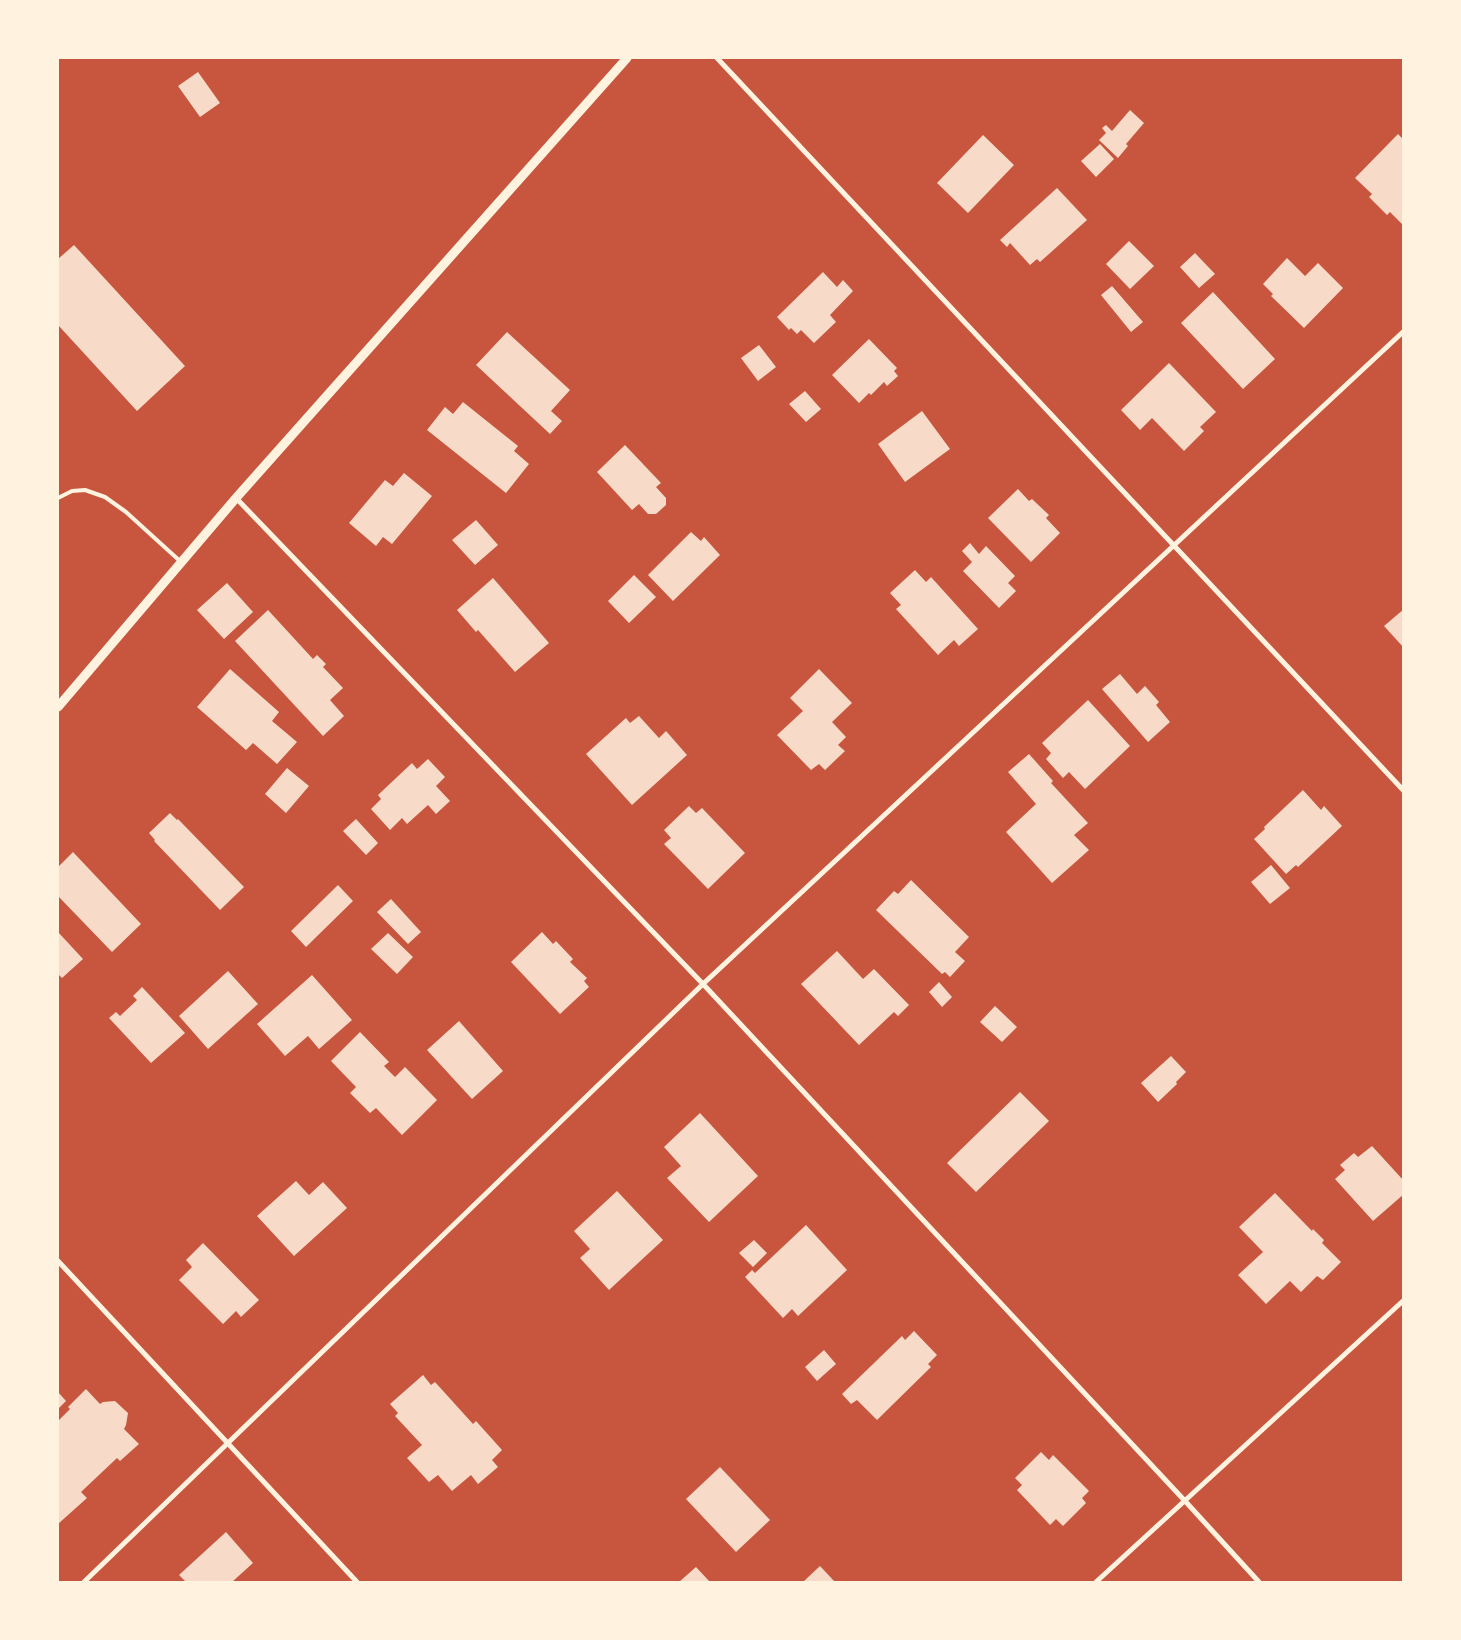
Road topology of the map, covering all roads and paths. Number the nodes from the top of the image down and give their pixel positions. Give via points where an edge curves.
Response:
1 (627, 58) edge
2 (717, 58) edge
3 (1404, 331) edge
4 (58, 498) edge
5 (236, 498) junction
6 (1173, 546) junction
7 (181, 562) junction
8 (59, 702) edge
9 (1404, 791) edge
10 (703, 984) junction
11 (58, 1261) edge
12 (1404, 1300) edge
13 (228, 1444) junction
14 (1185, 1501) junction
15 (84, 1582) edge
16 (357, 1582) edge
17 (1096, 1582) edge
18 (1259, 1582) edge

1 - 5 street
2 - 6 street
3 - 6 street
4 - 7 lane via 72,491 85,490 105,497
5 - 7 street
5 - 10 street
6 - 9 street
6 - 10 street
7 - 8 street
10 - 13 street
10 - 14 street
11 - 13 street
12 - 14 street
13 - 15 street
13 - 16 street
14 - 17 street
14 - 18 street

